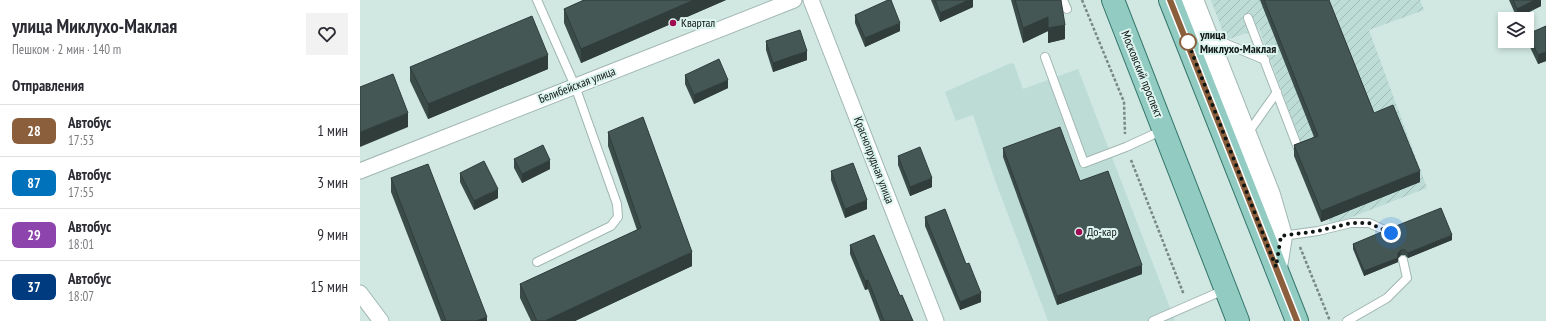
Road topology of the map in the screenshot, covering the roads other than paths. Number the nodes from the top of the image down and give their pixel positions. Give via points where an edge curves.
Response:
1 (537, 0) edge
2 (794, 0) edge
3 (811, 0) edge
4 (1063, 0) edge
5 (1113, 0) edge
6 (1170, 0) edge
7 (1192, 0) edge
8 (1067, 9) dead end
9 (1248, 18) dead end
10 (1206, 36) junction
11 (1045, 57) dead end
12 (1265, 60) junction
13 (575, 86) junction
14 (1277, 92) junction
15 (1245, 137) junction
16 (1167, 138) junction
17 (1298, 148) edge
18 (360, 171) edge
19 (1391, 233) edge
20 (1288, 235) junction
21 (1403, 260) dead end
22 (538, 262) dead end
23 (1276, 267) junction
24 (1225, 290) junction
25 (360, 293) edge
26 (381, 321) edge
27 (936, 321) edge
28 (1154, 321) edge
29 (1238, 321) edge
30 (1297, 321) edge
31 (1347, 321) edge

1 - 13 lane
2 - 13 street, Белибейская улица
3 - 27 street, Краснопрудная улица
4 - 8 lane
5 - 16 main road, Московский проспект
6 - 23 main road
7 - 10 street
9 - 12 lane
10 - 12 lane
10 - 15 street
11 - 16 lane via 1084,162 1126,147
12 - 14 lane
13 - 18 street, Белибейская улица
13 - 22 lane via 617,204 618,217 611,226
14 - 15 lane
14 - 17 lane
15 - 20 street
16 - 24 main road, Московский проспект
19 - 20 lane via 1369,223 1357,223
20 - 23 street
21 - 31 lane via 1407,278 1387,298
23 - 30 main road
24 - 28 lane
24 - 29 main road, Московский проспект
25 - 26 street

